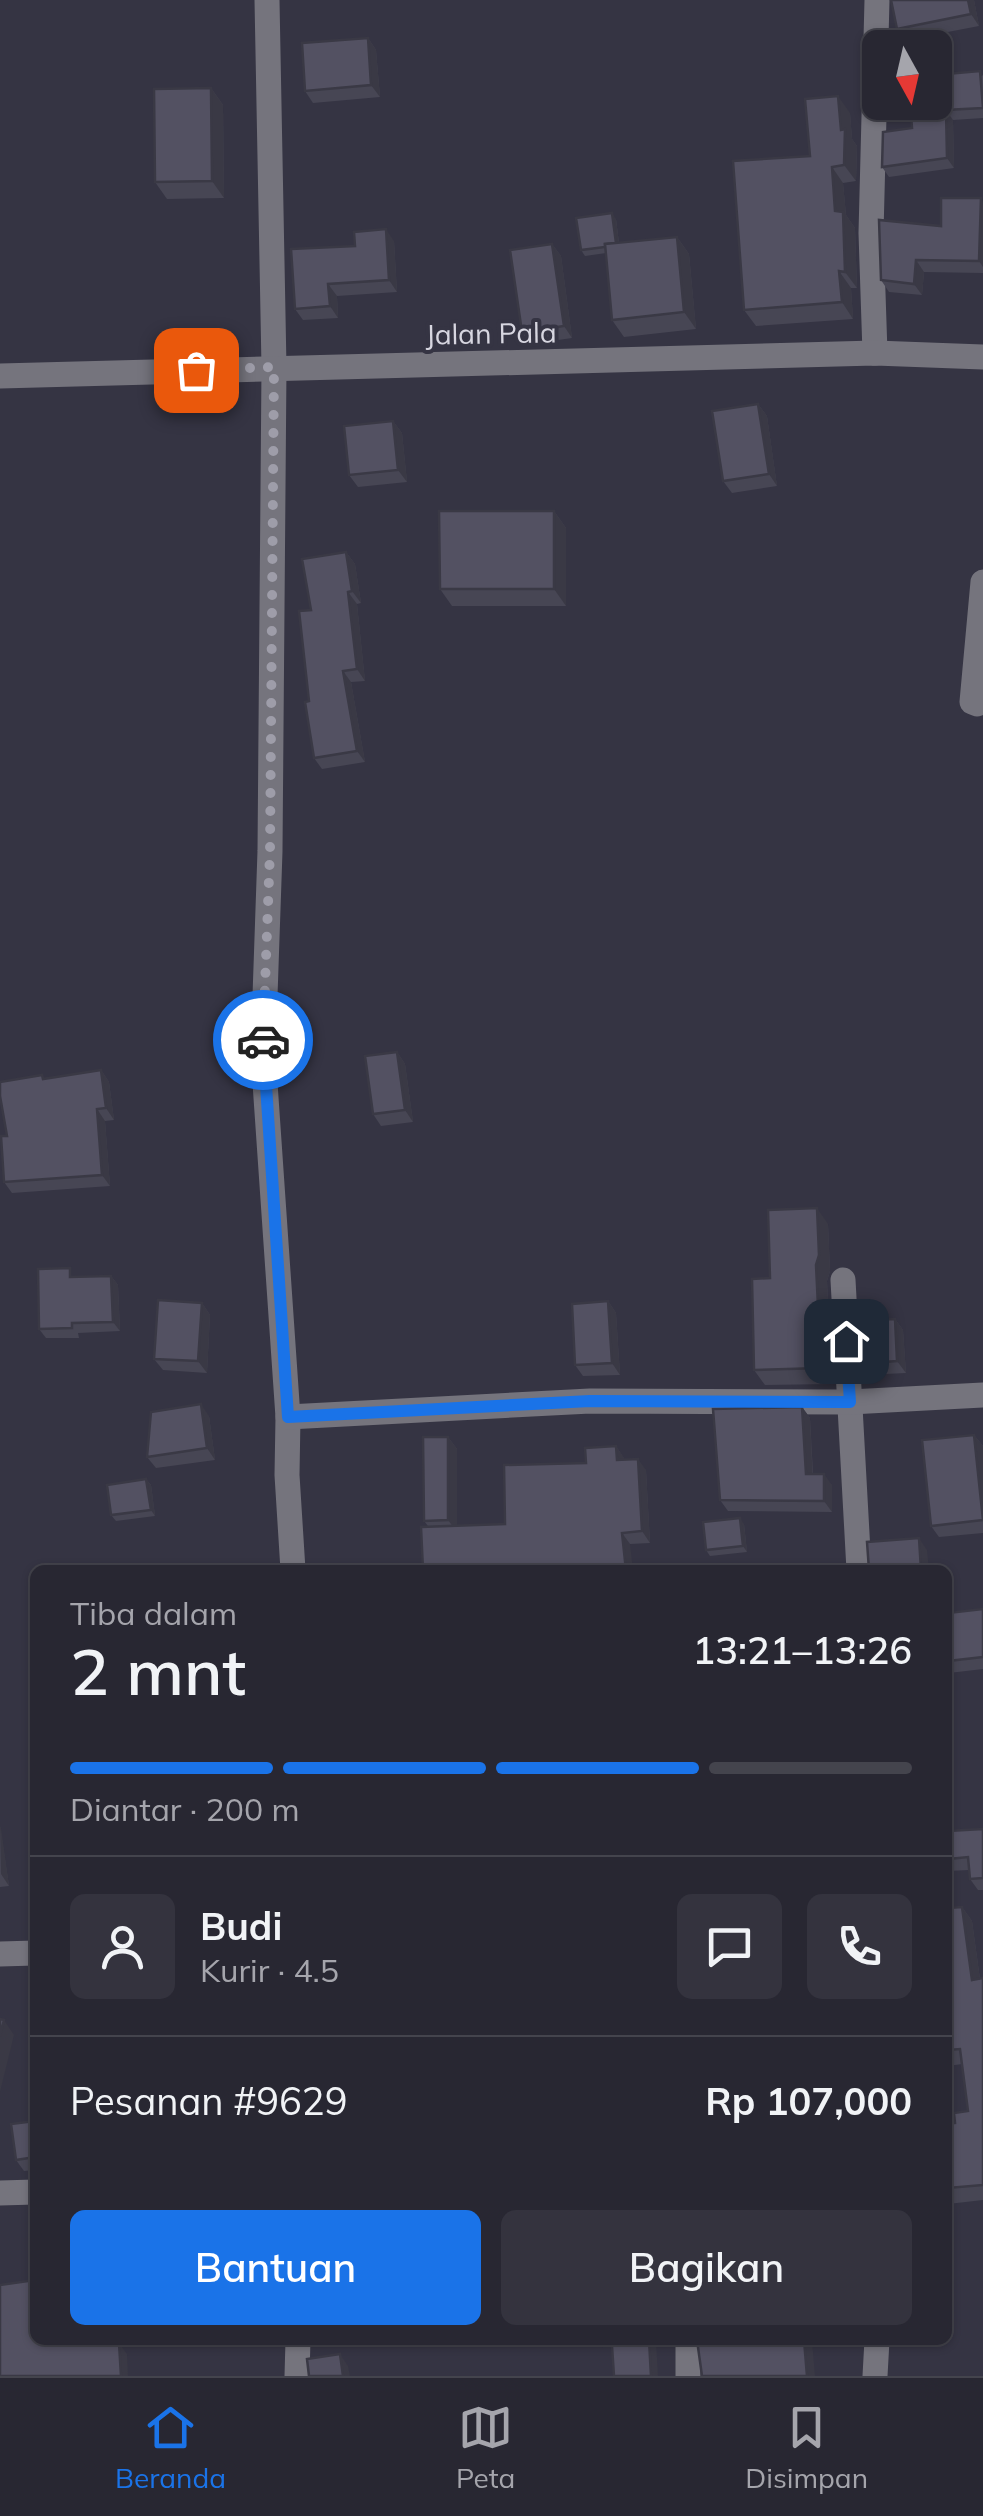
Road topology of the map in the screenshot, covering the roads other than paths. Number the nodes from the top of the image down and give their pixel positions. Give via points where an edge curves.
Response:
1 (267, 0) edge
2 (876, 0) edge
3 (875, 353) junction
4 (983, 357) edge
5 (274, 367) junction
6 (0, 376) edge
7 (983, 582) edge
8 (977, 704) dead end
9 (843, 1280) dead end
10 (983, 1395) edge
11 (850, 1402) junction
12 (288, 1417) junction
13 (293, 1565) edge
14 (859, 1565) edge
15 (30, 1953) edge
16 (0, 1954) edge
17 (30, 2192) edge
18 (0, 2193) edge
19 (298, 2345) edge
20 (688, 2345) edge
21 (877, 2345) edge
22 (297, 2376) edge
23 (688, 2376) edge
24 (875, 2376) edge

1 - 5 street
2 - 3 street
3 - 4 street, Jalan Pala
3 - 5 street, Jalan Pala
5 - 6 street, Jalan Pala
5 - 12 street via 263,1054
7 - 8 street via 972,702
9 - 11 street
10 - 11 street
11 - 12 street via 590,1401
11 - 14 street
12 - 13 street
15 - 16 street
17 - 18 street
19 - 22 street
20 - 23 street
21 - 24 street

